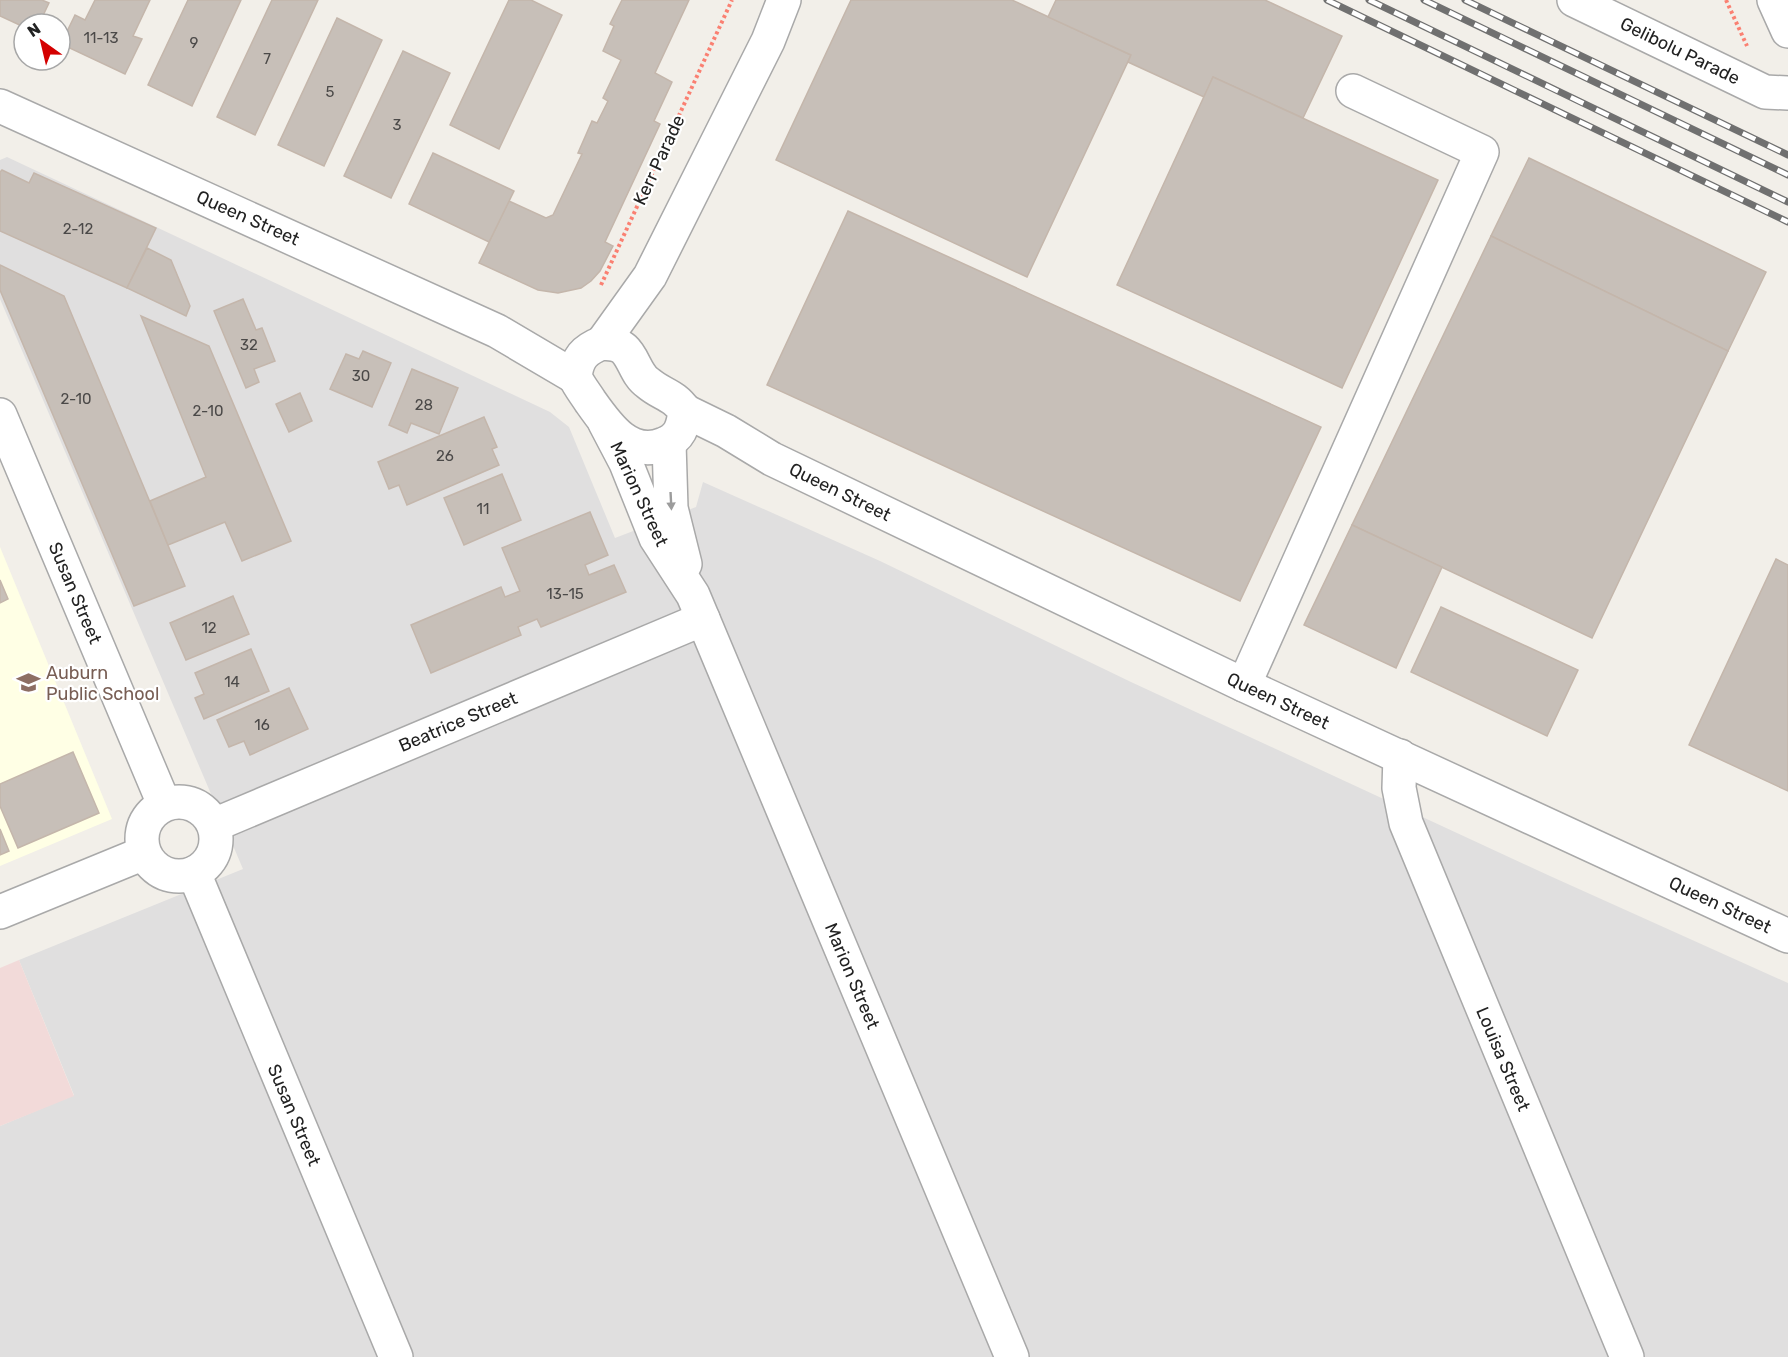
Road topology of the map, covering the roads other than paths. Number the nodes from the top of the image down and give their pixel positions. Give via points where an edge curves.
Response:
1 (784, 0) edge
2 (1574, 0) edge
3 (1774, 0) edge
4 (1788, 31) edge
5 (1353, 91) dead end
6 (1788, 93) edge
7 (0, 106) edge
8 (650, 276) junction
9 (586, 358) junction
10 (632, 361) junction
11 (0, 415) edge
12 (605, 423) junction
13 (676, 431) junction
14 (698, 607) junction
15 (1244, 685) junction
16 (1400, 756) junction
17 (164, 804) junction
18 (214, 825) junction
19 (144, 853) junction
20 (194, 873) junction
21 (0, 912) edge
22 (1788, 936) edge
23 (396, 1357) edge
24 (1012, 1357) edge
25 (1627, 1357) edge

1 - 8 street via 768,41
2 - 6 street, Gelibolu Parade via 1765,92
3 - 4 street
5 - 15 street via 1482,153
7 - 9 street, Queen Street via 497,331
8 - 9 street
8 - 10 street
9 - 10 street, Queen Street via 616,344 626,350
9 - 12 street
10 - 13 street, Queen Street via 647,383 672,396
11 - 17 street, Susan Street
12 - 13 street via 634,446 656,448
12 - 14 street, Marion Street via 656,538
13 -> 14 street, Marion Street via 671,508
13 - 15 street, Queen Street via 726,431 772,459
14 - 18 street, Beatrice Street
14 - 24 street, Marion Street
15 - 16 street, Queen Street
16 - 22 street, Queen Street
16 - 25 street, Louisa Street via 1399,788 1406,824
17 - 18 street via 182,801 199,807
17 - 19 street via 146,820 141,843
18 - 20 street via 215,848 211,858
19 - 20 street via 160,871 182,876
19 - 21 street
20 - 23 street, Susan Street

